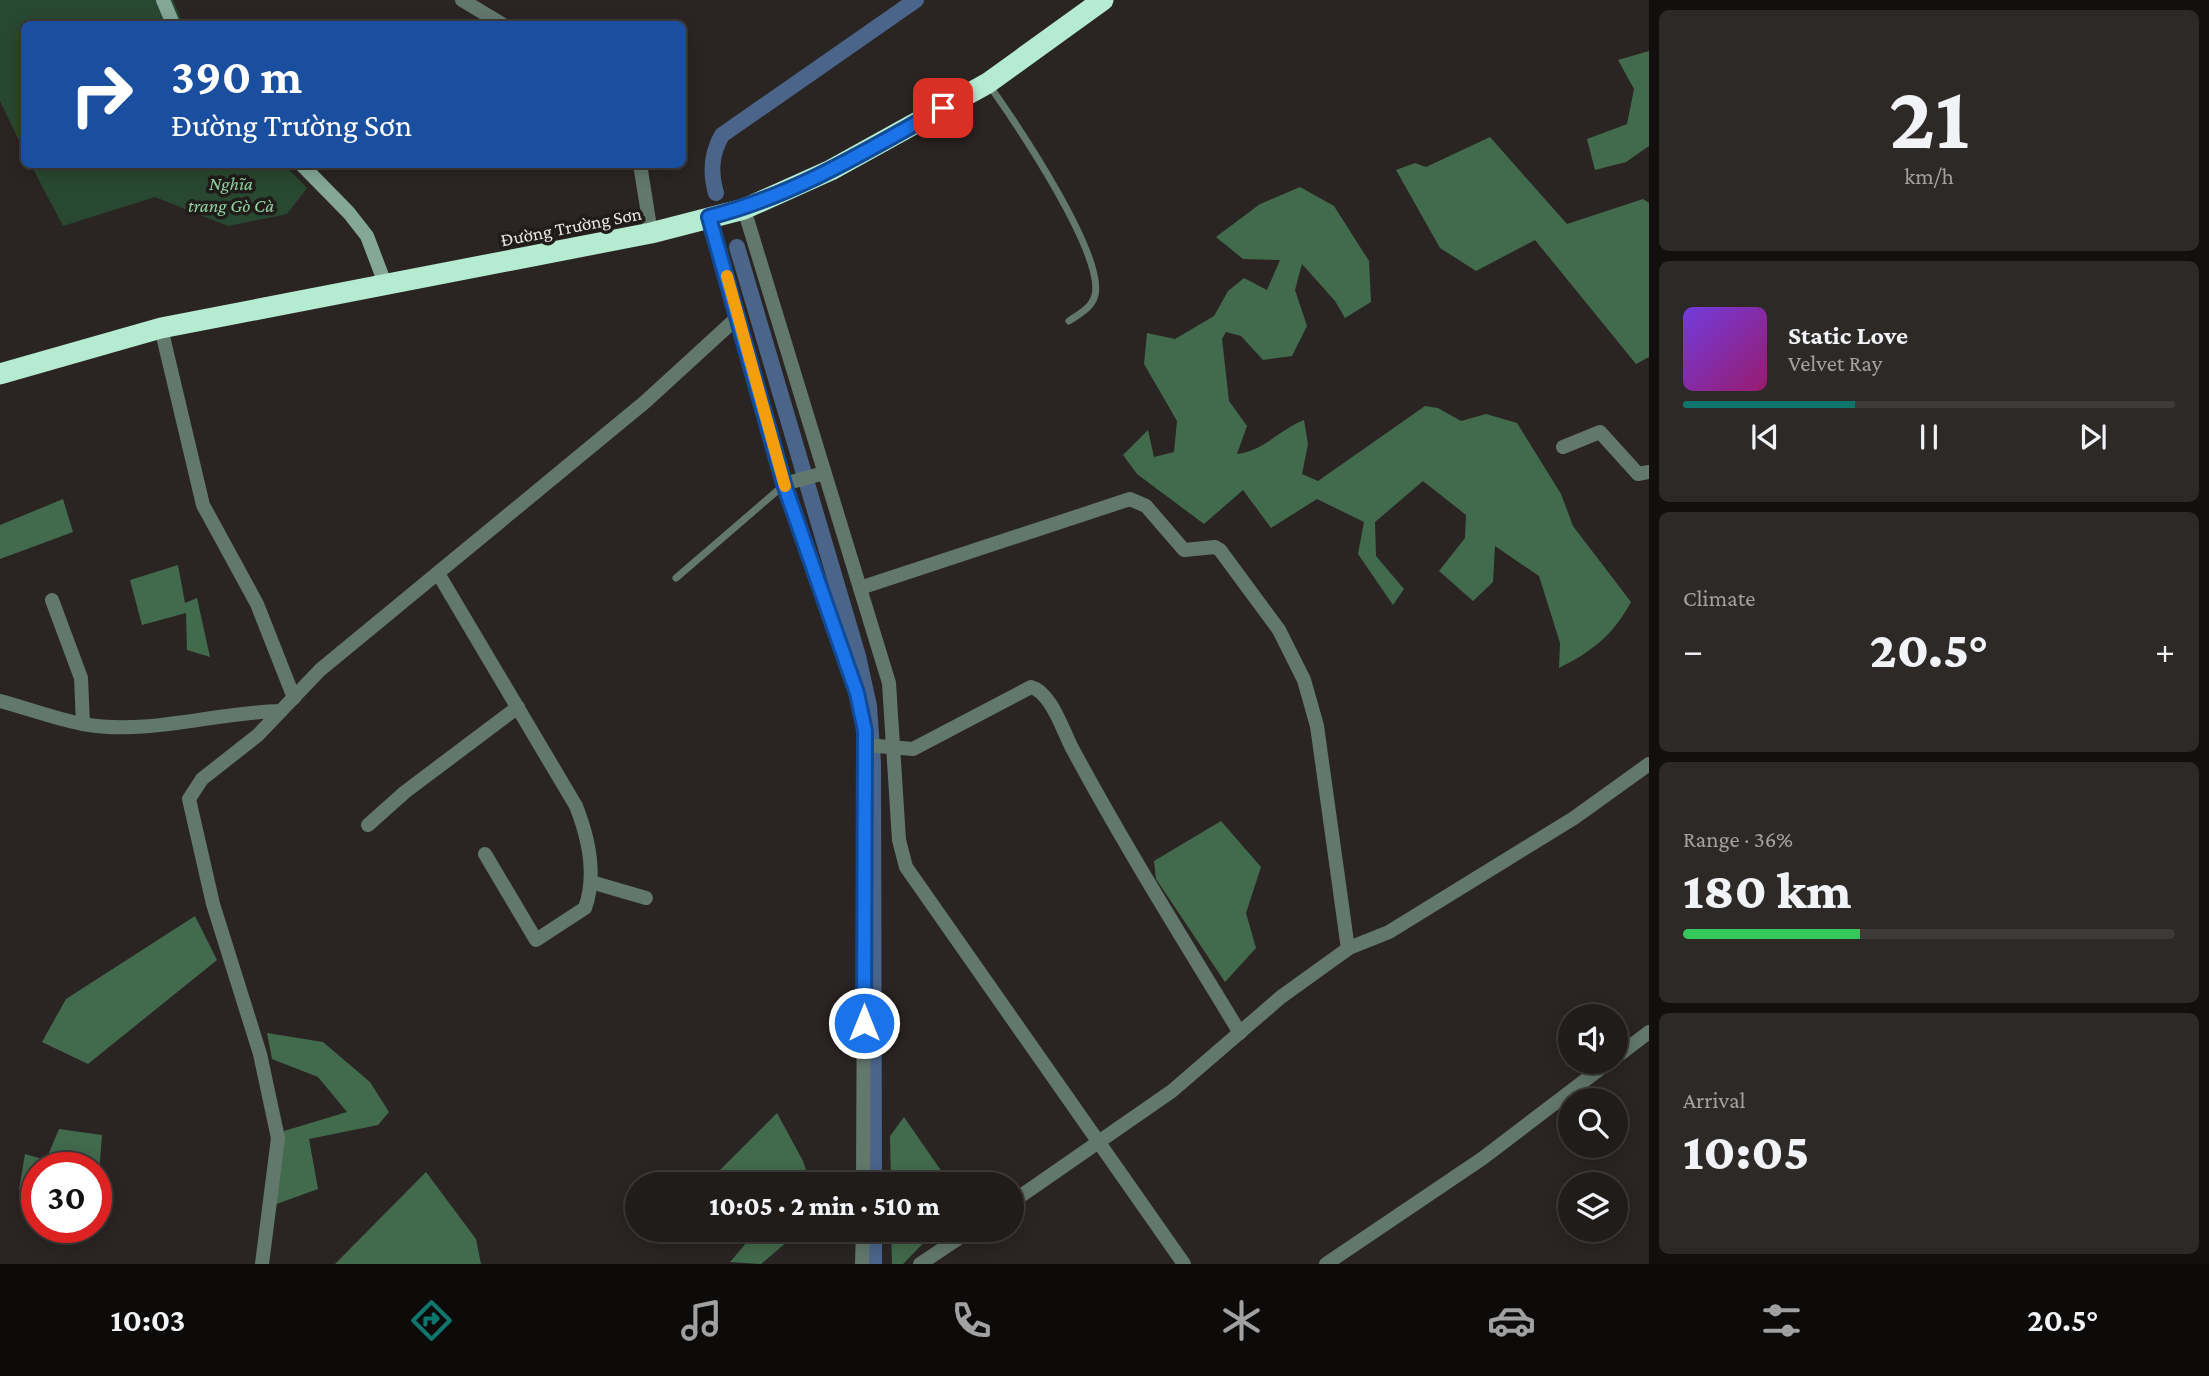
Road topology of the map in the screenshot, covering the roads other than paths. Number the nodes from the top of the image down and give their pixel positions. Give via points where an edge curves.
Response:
1 (163, 0) edge
2 (462, 0) edge
3 (1103, 0) edge
4 (172, 21) edge
5 (497, 21) edge
6 (988, 83) junction
7 (305, 168) edge
8 (641, 168) edge
9 (744, 209) junction
10 (709, 217) junction
11 (651, 233) junction
12 (386, 286) junction
13 (739, 316) junction
14 (1069, 321) dead end
15 (161, 328) junction
16 (0, 374) edge
17 (1563, 447) dead end
18 (1649, 472) edge
19 (824, 473) junction
20 (784, 484) junction
21 (439, 575) junction
22 (676, 578) dead end
23 (859, 588) junction
24 (52, 600) dead end
25 (294, 698) junction
26 (0, 701) edge
27 (519, 707) junction
28 (281, 711) junction
29 (83, 724) junction
30 (866, 745) junction
31 (894, 748) junction
32 (1648, 765) edge
33 (368, 825) dead end
34 (485, 854) dead end
35 (592, 882) junction
36 (646, 898) dead end
37 (1348, 949) junction
38 (1649, 1032) edge
39 (1240, 1034) junction
40 (1628, 1048) edge
41 (1593, 1074) edge
42 (1100, 1142) junction
43 (863, 1172) edge
44 (1024, 1194) edge
45 (863, 1242) edge
46 (953, 1242) edge
47 (262, 1264) edge
48 (863, 1264) edge
49 (920, 1264) edge
50 (1184, 1264) edge
51 (1326, 1264) edge

1 - 4 street
2 - 5 street
3 - 6 highway, Đường Trường Sơn
6 - 9 highway, Đường Trường Sơn via 831,170
6 - 14 lane via 1054,186 1091,268 1095,298
7 - 12 street via 367,236
8 - 11 street
9 - 10 highway, Đường Trường Sơn
9 - 19 street
10 - 11 highway, Đường Trường Sơn
10 - 13 street
11 - 12 highway, Đường Trường Sơn
12 - 15 highway, Đường Trường Sơn
13 - 20 street
13 - 21 street via 645,402
15 - 16 highway, Đường Trường Sơn
15 - 25 street via 203,505 257,604
17 - 18 street via 1600,432 1638,474
19 - 20 street
19 - 23 street
20 - 22 lane
20 - 30 street via 857,693
21 - 25 street via 320,670
21 - 27 street
23 - 31 street via 889,684
23 - 37 street via 1130,499 1146,506 1184,550 1215,547 1279,630 1304,680 1317,726
24 - 29 street via 81,678
25 - 28 street
26 - 29 street
27 - 33 street
27 - 35 street via 584,825
28 - 29 street via 160,725
28 - 47 street via 202,779 189,799 213,904 260,1054 278,1138
30 - 31 street
30 - 43 street
31 - 39 street via 913,749 1031,687 1037,689
31 - 42 street via 899,840 906,867
32 - 37 street via 1574,818 1389,932
34 - 35 street via 536,940 585,908
35 - 36 street
37 - 39 street via 1281,996
38 - 40 street
39 - 42 street via 1172,1091
41 - 51 street via 1483,1158
42 - 44 street
42 - 50 street
45 - 48 street
46 - 49 street

